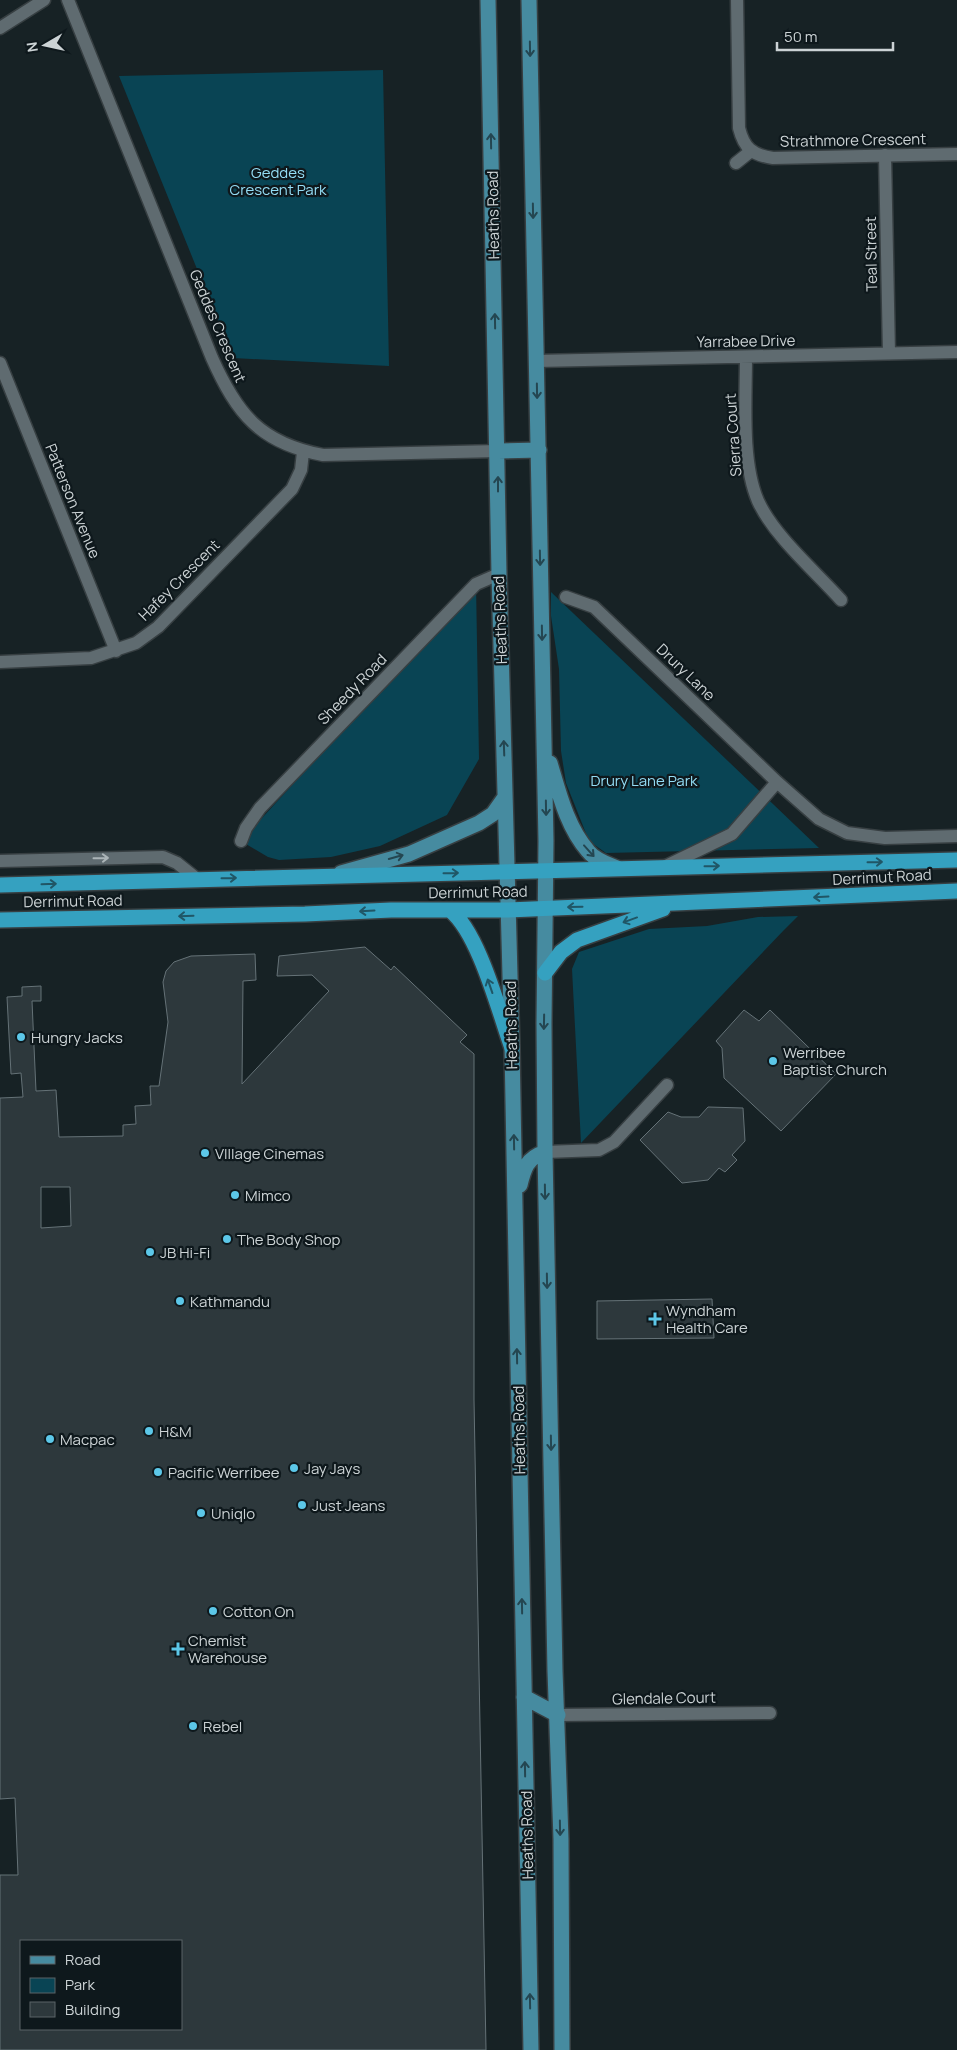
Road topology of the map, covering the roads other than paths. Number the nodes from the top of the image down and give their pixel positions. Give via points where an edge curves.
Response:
1 (44, 0) edge
2 (68, 0) edge
3 (488, 0) edge
4 (529, 0) edge
5 (737, 0) edge
6 (0, 28) edge
7 (751, 151) junction
8 (957, 154) edge
9 (885, 155) junction
10 (736, 163) dead end
11 (957, 352) edge
12 (889, 353) junction
13 (746, 357) junction
14 (536, 361) junction
15 (0, 363) edge
16 (539, 450) junction
17 (498, 451) junction
18 (304, 452) junction
19 (499, 574) junction
20 (566, 597) dead end
21 (841, 600) dead end
22 (116, 651) junction
23 (0, 662) edge
24 (544, 742) junction
25 (777, 782) junction
26 (505, 797) junction
27 (957, 836) edge
28 (241, 841) dead end
29 (957, 860) edge
30 (0, 861) edge
31 (663, 867) junction
32 (617, 868) junction
33 (547, 870) junction
34 (507, 872) junction
35 (332, 876) junction
36 (198, 879) junction
37 (0, 885) edge
38 (957, 891) edge
39 (676, 904) junction
40 (545, 909) junction
41 (450, 910) junction
42 (508, 910) junction
43 (0, 920) edge
44 (545, 973) junction
45 (512, 1048) junction
46 (667, 1085) dead end
47 (545, 1152) junction
48 (515, 1208) junction
49 (524, 1698) junction
50 (770, 1713) dead end
51 (558, 1715) junction
52 (525, 1720) junction
53 (530, 2050) edge
54 (562, 2050) edge

1 - 6 street
2 - 18 street, Geddes Crescent via 226,389 242,413 261,431
17 -> 3 main road, Heaths Road
4 -> 14 main road, Heaths Road
5 - 7 street via 739,128 742,141
7 - 9 street, Strathmore Crescent via 773,158
7 - 10 street
8 - 9 street, Strathmore Crescent
9 - 12 street, Teal Street
11 - 12 street, Yarrabee Drive
12 - 13 street, Yarrabee Drive
13 - 14 street, Yarrabee Drive
13 - 21 street, Sierra Court via 749,474 758,501 774,527
14 -> 16 main road, Heaths Road
15 - 22 street, Patterson Avenue
16 - 17 main road
16 -> 24 main road, Heaths Road
17 - 18 street, Geddes Crescent via 347,455
19 -> 17 main road, Heaths Road
18 - 22 street, Hafey Crescent via 301,470 292,489 158,627 136,643
26 -> 19 main road, Heaths Road
19 - 28 street, Sheedy Road via 476,584 260,808
20 - 25 street, Drury Lane via 594,607
22 - 23 street, Hafey Crescent via 82,659
24 -> 32 main road via 573,829 588,852
24 -> 33 main road, Heaths Road
25 - 27 street, Drury Lane via 820,819 847,833 885,838
25 - 31 street via 732,834
26 - 34 main road, Heaths Road
35 -> 26 main road via 409,854 479,823 493,814
31 -> 29 highway, Derrimut Road
30 -> 36 street via 164,857
31 - 32 highway, Derrimut Road
32 - 33 highway, Derrimut Road
33 - 34 highway, Derrimut Road
33 - 40 main road, Heaths Road
35 -> 34 highway, Derrimut Road
34 - 42 main road, Heaths Road
36 -> 35 highway, Derrimut Road
37 -> 36 highway, Derrimut Road
38 -> 39 highway, Derrimut Road
39 -> 40 highway, Derrimut Road
39 -> 44 highway via 578,940 561,952
40 - 42 highway, Derrimut Road
40 - 44 main road, Heaths Road
41 - 42 highway, Derrimut Road
41 -> 43 highway, Derrimut Road
45 -> 41 highway via 468,932
42 - 45 main road, Heaths Road
44 -> 47 main road, Heaths Road
48 -> 45 main road, Heaths Road
46 - 47 street via 614,1142 599,1150
47 - 48 main road via 534,1156 524,1166
47 -> 51 main road, Heaths Road
49 -> 48 main road, Heaths Road
49 - 51 main road
49 - 52 main road, Heaths Road
50 - 51 street, Glendale Court
51 - 52 main road
51 -> 54 main road, Heaths Road
53 -> 52 main road, Heaths Road

